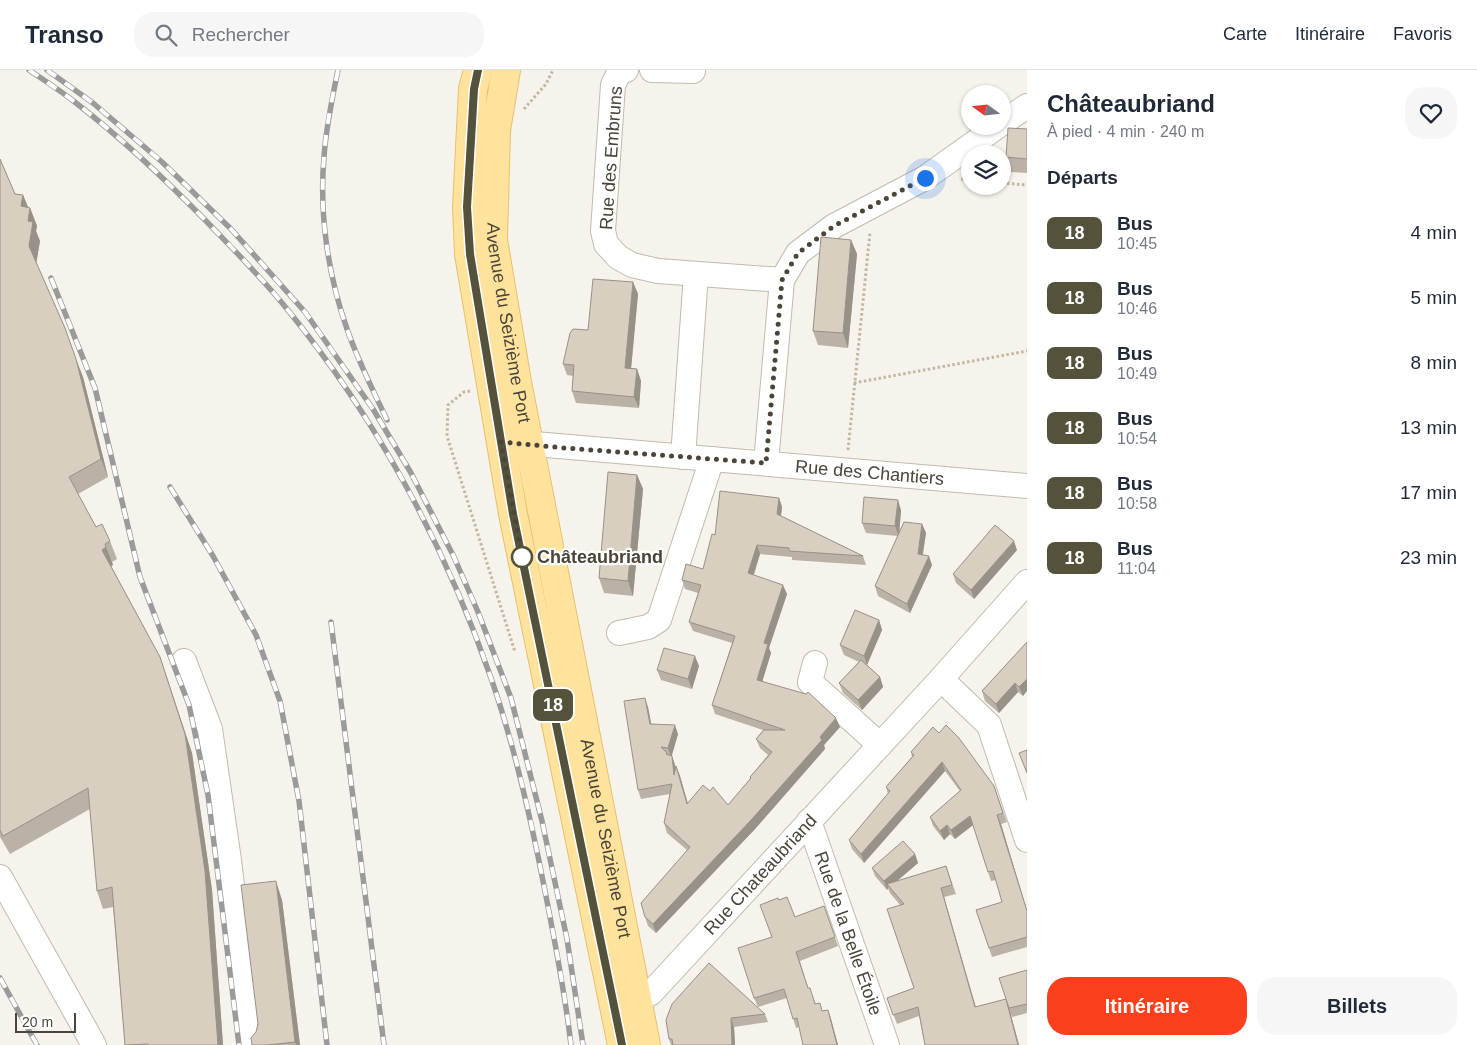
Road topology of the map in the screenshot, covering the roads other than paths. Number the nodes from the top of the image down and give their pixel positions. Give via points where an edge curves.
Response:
1 (478, 70) edge
2 (506, 70) edge
3 (626, 70) edge
4 (652, 70) edge
5 (693, 71) dead end
6 (1027, 106) edge
7 (1011, 117) edge
8 (985, 135) edge
9 (696, 274) junction
10 (782, 280) junction
11 (501, 442) junction
12 (529, 444) junction
13 (683, 457) junction
14 (712, 459) junction
15 (766, 463) junction
16 (1027, 486) edge
17 (1027, 582) edge
18 (619, 633) dead end
19 (184, 661) dead end
20 (815, 663) dead end
21 (941, 679) junction
22 (880, 745) junction
23 (809, 821) junction
24 (1027, 840) edge
25 (0, 877) edge
26 (638, 1000) junction
27 (94, 1045) edge
28 (251, 1045) edge
29 (622, 1045) edge
30 (646, 1045) edge
31 (887, 1045) edge

1 - 11 main road, Avenue du Seizième Port via 467,207 470,254
2 - 12 main road, Avenue du Seizième Port via 496,130 494,240
3 - 9 street, Rue des Embruns via 619,73 613,85 603,231 606,244 618,257 632,265
4 - 5 street
6 - 7 street
8 - 10 street via 925,178 834,226 798,253
9 - 10 street, Rue des Embruns
9 - 13 street
10 - 15 street
11 - 12 street, Rue des Chantiers
11 - 29 main road, Avenue du Seizième Port
12 - 13 street, Rue des Chantiers
12 - 26 main road, Avenue du Seizième Port
13 - 14 street, Rue des Chantiers
14 - 15 street, Rue des Chantiers
14 - 18 street via 659,620 648,627
15 - 16 street, Rue des Chantiers
17 - 21 street, Rue Chateaubriand
19 - 28 street via 210,729
20 - 22 street via 810,682
21 - 22 street, Rue Chateaubriand
21 - 24 street via 989,726
22 - 23 street, Rue Chateaubriand
23 - 26 street, Rue Chateaubriand via 651,993
23 - 31 street, Rue de la Belle Étoile
25 - 27 street
26 - 30 main road, Avenue du Seizième Port

